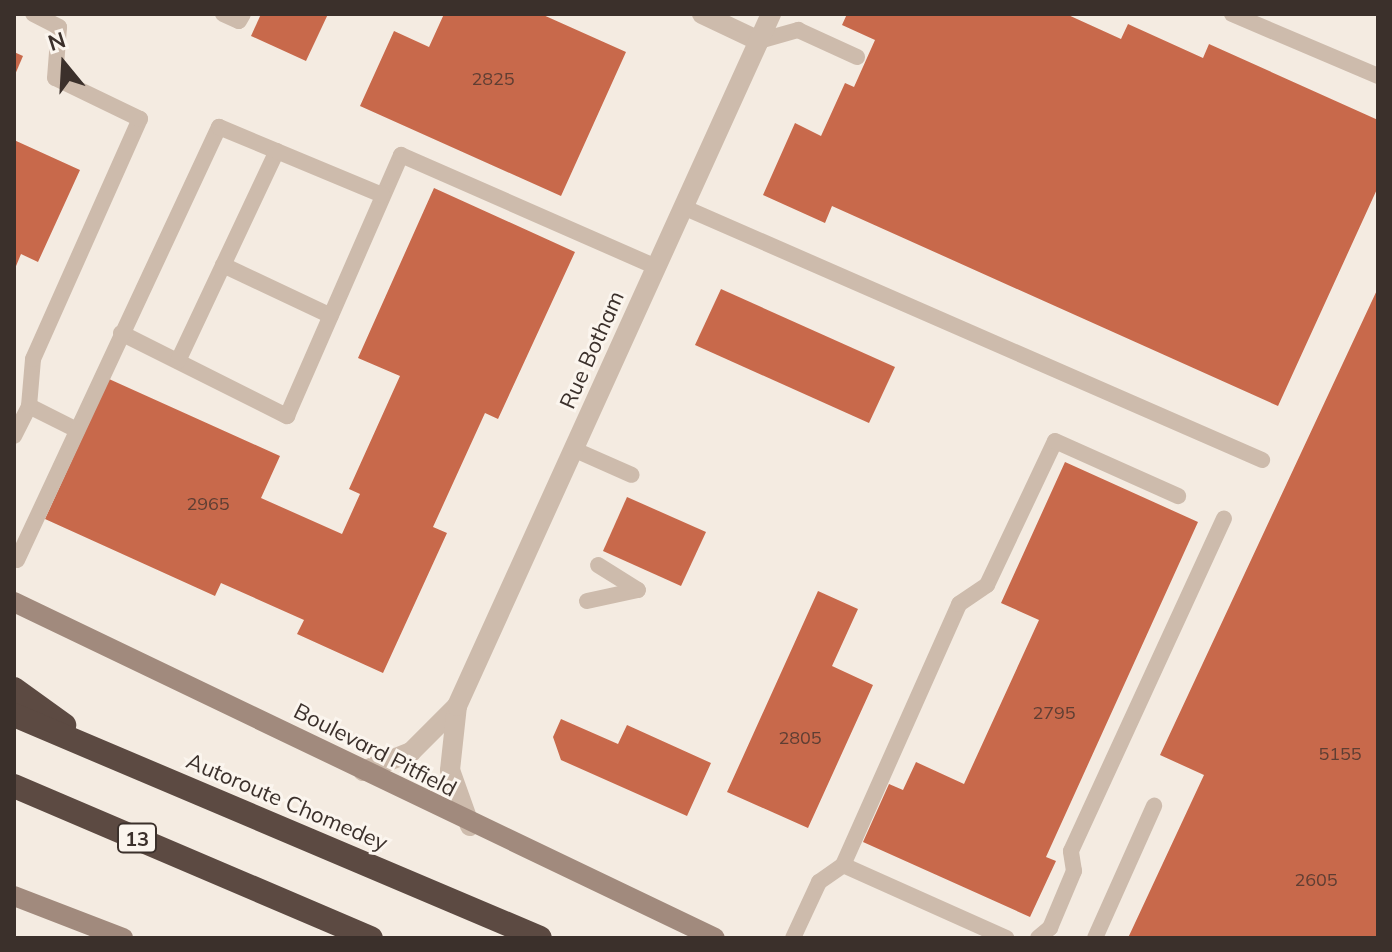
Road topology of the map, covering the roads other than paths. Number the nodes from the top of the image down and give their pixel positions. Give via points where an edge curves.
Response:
1 (33, 14) edge
2 (223, 14) edge
3 (243, 14) edge
4 (702, 14) edge
5 (771, 14) edge
6 (1232, 14) edge
7 (759, 41) junction
8 (857, 57) dead end
9 (1378, 76) edge
10 (277, 151) junction
11 (382, 195) junction
12 (683, 207) junction
13 (223, 265) junction
14 (656, 267) junction
15 (331, 316) junction
16 (121, 333) junction
17 (178, 361) junction
18 (29, 406) junction
19 (75, 429) junction
20 (14, 436) edge
21 (573, 449) junction
22 (1262, 460) dead end
23 (632, 475) dead end
24 (1178, 496) dead end
25 (1224, 519) dead end
26 (17, 560) dead end
27 (598, 565) dead end
28 (587, 601) dead end
29 (14, 602) edge
30 (14, 689) edge
31 (457, 706) junction
32 (14, 715) edge
33 (99, 750) junction
34 (363, 771) junction
35 (14, 786) edge
36 (1154, 806) dead end
37 (470, 826) junction
38 (843, 865) junction
39 (14, 896) edge
40 (123, 938) edge
41 (371, 938) edge
42 (540, 938) edge
43 (715, 938) edge
44 (793, 938) edge
45 (1006, 938) edge
46 (1038, 938) edge
47 (1095, 938) edge

1 - 18 lane via 59,27 55,78 140,119 33,359
2 - 3 lane via 239,21
4 - 7 street
5 - 7 street, Rue Botham
6 - 9 lane
7 - 8 lane via 798,30
7 - 12 street, Rue Botham
10 - 11 lane
10 - 13 lane
10 - 16 lane via 219,127
11 - 14 lane via 401,155
11 - 15 lane
12 - 14 street, Rue Botham
12 - 22 lane
13 - 15 lane
13 - 17 lane
14 - 21 street, Rue Botham
15 - 17 lane via 287,416
16 - 17 lane
16 - 19 lane
18 - 19 lane
18 - 20 lane
19 - 26 lane
21 - 23 lane
21 - 31 street, Rue Botham
24 - 38 lane via 1055,441 987,585 959,604
25 - 46 lane via 1071,851 1074,871 1050,928
27 - 28 lane via 638,590
29 - 34 main road, Boulevard Pitfield
30 - 33 highway
31 - 34 street, Rue Botham via 411,752
31 - 37 street, Rue Botham via 450,770
32 - 33 highway, Autoroute Chomedey
33 - 42 highway, Autoroute Chomedey
34 - 37 main road, Boulevard Pitfield
35 - 41 highway, 13
36 - 47 lane
37 - 43 main road, Boulevard Pitfield
38 - 44 lane via 819,882
38 - 45 lane
39 - 40 main road

